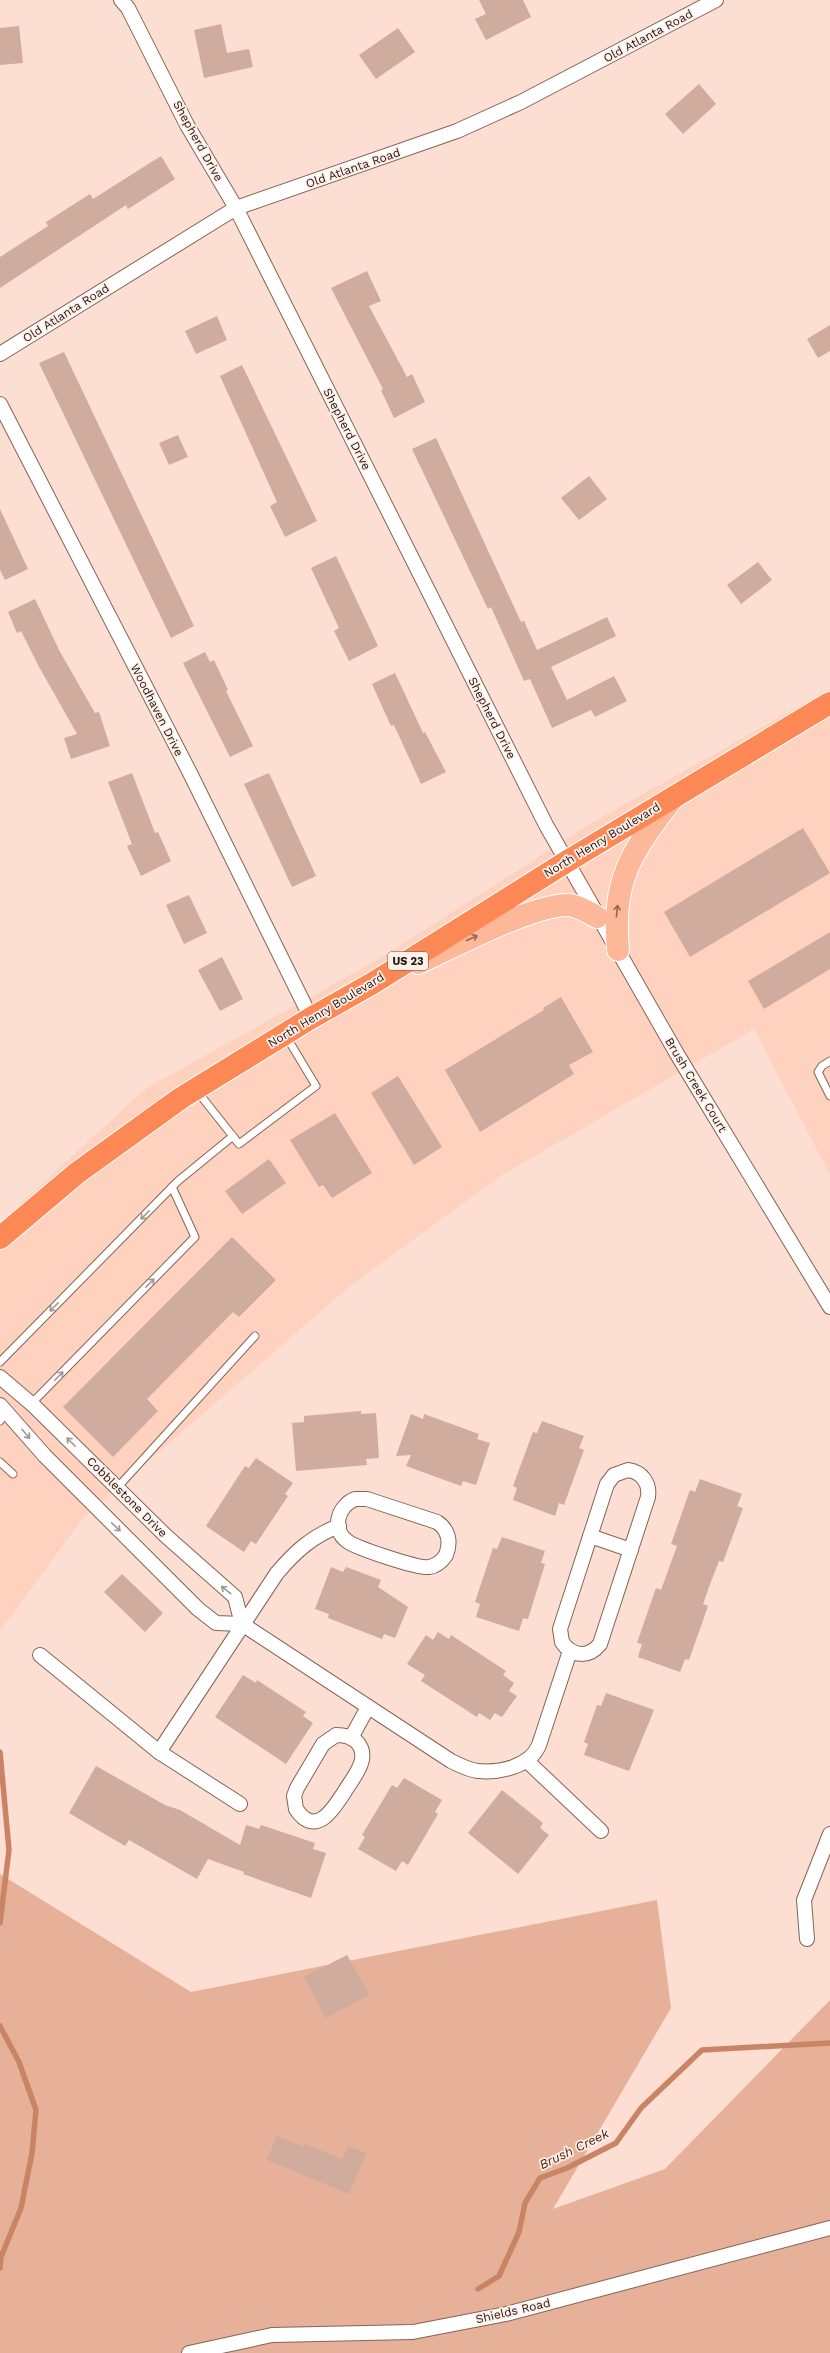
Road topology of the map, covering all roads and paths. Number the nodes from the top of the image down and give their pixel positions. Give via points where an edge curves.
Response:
1 (121, 0) edge
2 (716, 0) edge
3 (236, 208) junction
4 (0, 354) edge
5 (0, 404) edge
6 (830, 703) edge
7 (674, 797) junction
8 (566, 862) junction
9 (597, 917) junction
10 (618, 950) junction
11 (373, 983) junction
12 (311, 1018) junction
13 (285, 1034) junction
14 (830, 1061) edge
15 (196, 1089) junction
16 (830, 1096) edge
17 (233, 1136) junction
18 (172, 1187) junction
19 (0, 1238) edge
20 (830, 1307) edge
21 (255, 1336) dead end
22 (0, 1362) edge
23 (0, 1377) edge
24 (31, 1404) junction
25 (2, 1412) edge
26 (0, 1462) edge
27 (13, 1474) dead end
28 (117, 1488) junction
29 (339, 1526) junction
30 (590, 1536) junction
31 (631, 1550) junction
32 (242, 1624) junction
33 (570, 1651) junction
34 (40, 1655) dead end
35 (368, 1707) junction
36 (351, 1738) junction
37 (159, 1752) junction
38 (527, 1761) junction
39 (240, 1804) dead end
40 (600, 1831) dead end
41 (830, 1834) edge
42 (807, 1939) dead end
43 (830, 2228) edge
44 (189, 2353) edge

1 - 3 street, Shepherd Drive via 128,8 187,125
2 - 3 street, Old Atlanta Road via 522,102 457,132
3 - 4 street, Old Atlanta Road
3 - 8 street, Shepherd Drive
5 - 12 street, Woodhaven Drive via 190,773
6 - 7 highway, North Henry Boulevard / US 23
7 - 8 highway, North Henry Boulevard / US 23
10 -> 7 main road via 618,896 625,870 641,840
8 - 9 street, Brush Creek Court
8 - 11 highway, North Henry Boulevard / US 23
9 - 10 street, Brush Creek Court
11 -> 9 main road via 518,918 542,910 569,905
10 - 20 street, Brush Creek Court via 677,1054
11 - 12 highway, North Henry Boulevard / US 23
12 - 13 highway, North Henry Boulevard / US 23
13 - 15 highway, North Henry Boulevard / US 23
13 - 17 lane via 316,1086 239,1144
14 - 16 lane via 818,1072
15 - 17 lane
15 - 19 highway, North Henry Boulevard / US 23 via 77,1173
17 - 18 lane
18 -> 22 lane
24 -> 18 lane via 195,1237
21 - 28 lane
23 - 24 street, Cobblestone Drive
28 -> 24 street, Cobblestone Drive
25 -> 32 street via 198,1609 216,1623
26 - 27 lane
32 -> 28 street, Cobblestone Drive via 235,1597 166,1536
29 - 29 street via 342,1536 353,1545 420,1567 436,1564 448,1550 447,1533 437,1522 367,1499 358,1499 345,1505 339,1515
29 - 32 street via 316,1536 295,1552 277,1573
30 - 31 street
30 - 31 street via 610,1479 622,1470 636,1472 646,1482 649,1493
30 - 33 street via 560,1629 562,1642
31 - 33 street via 600,1644 586,1654
32 - 35 street
32 - 37 street
33 - 38 street via 539,1745
34 - 37 street
35 - 36 street
35 - 38 street via 452,1761 469,1769 499,1770
36 - 36 street via 362,1751 360,1766 331,1814 319,1820 304,1818 296,1809 294,1799 304,1776 326,1740 338,1735
37 - 39 street
38 - 40 street
41 - 42 street via 804,1900
43 - 44 street, Shields Road via 506,2314 413,2332 272,2335

